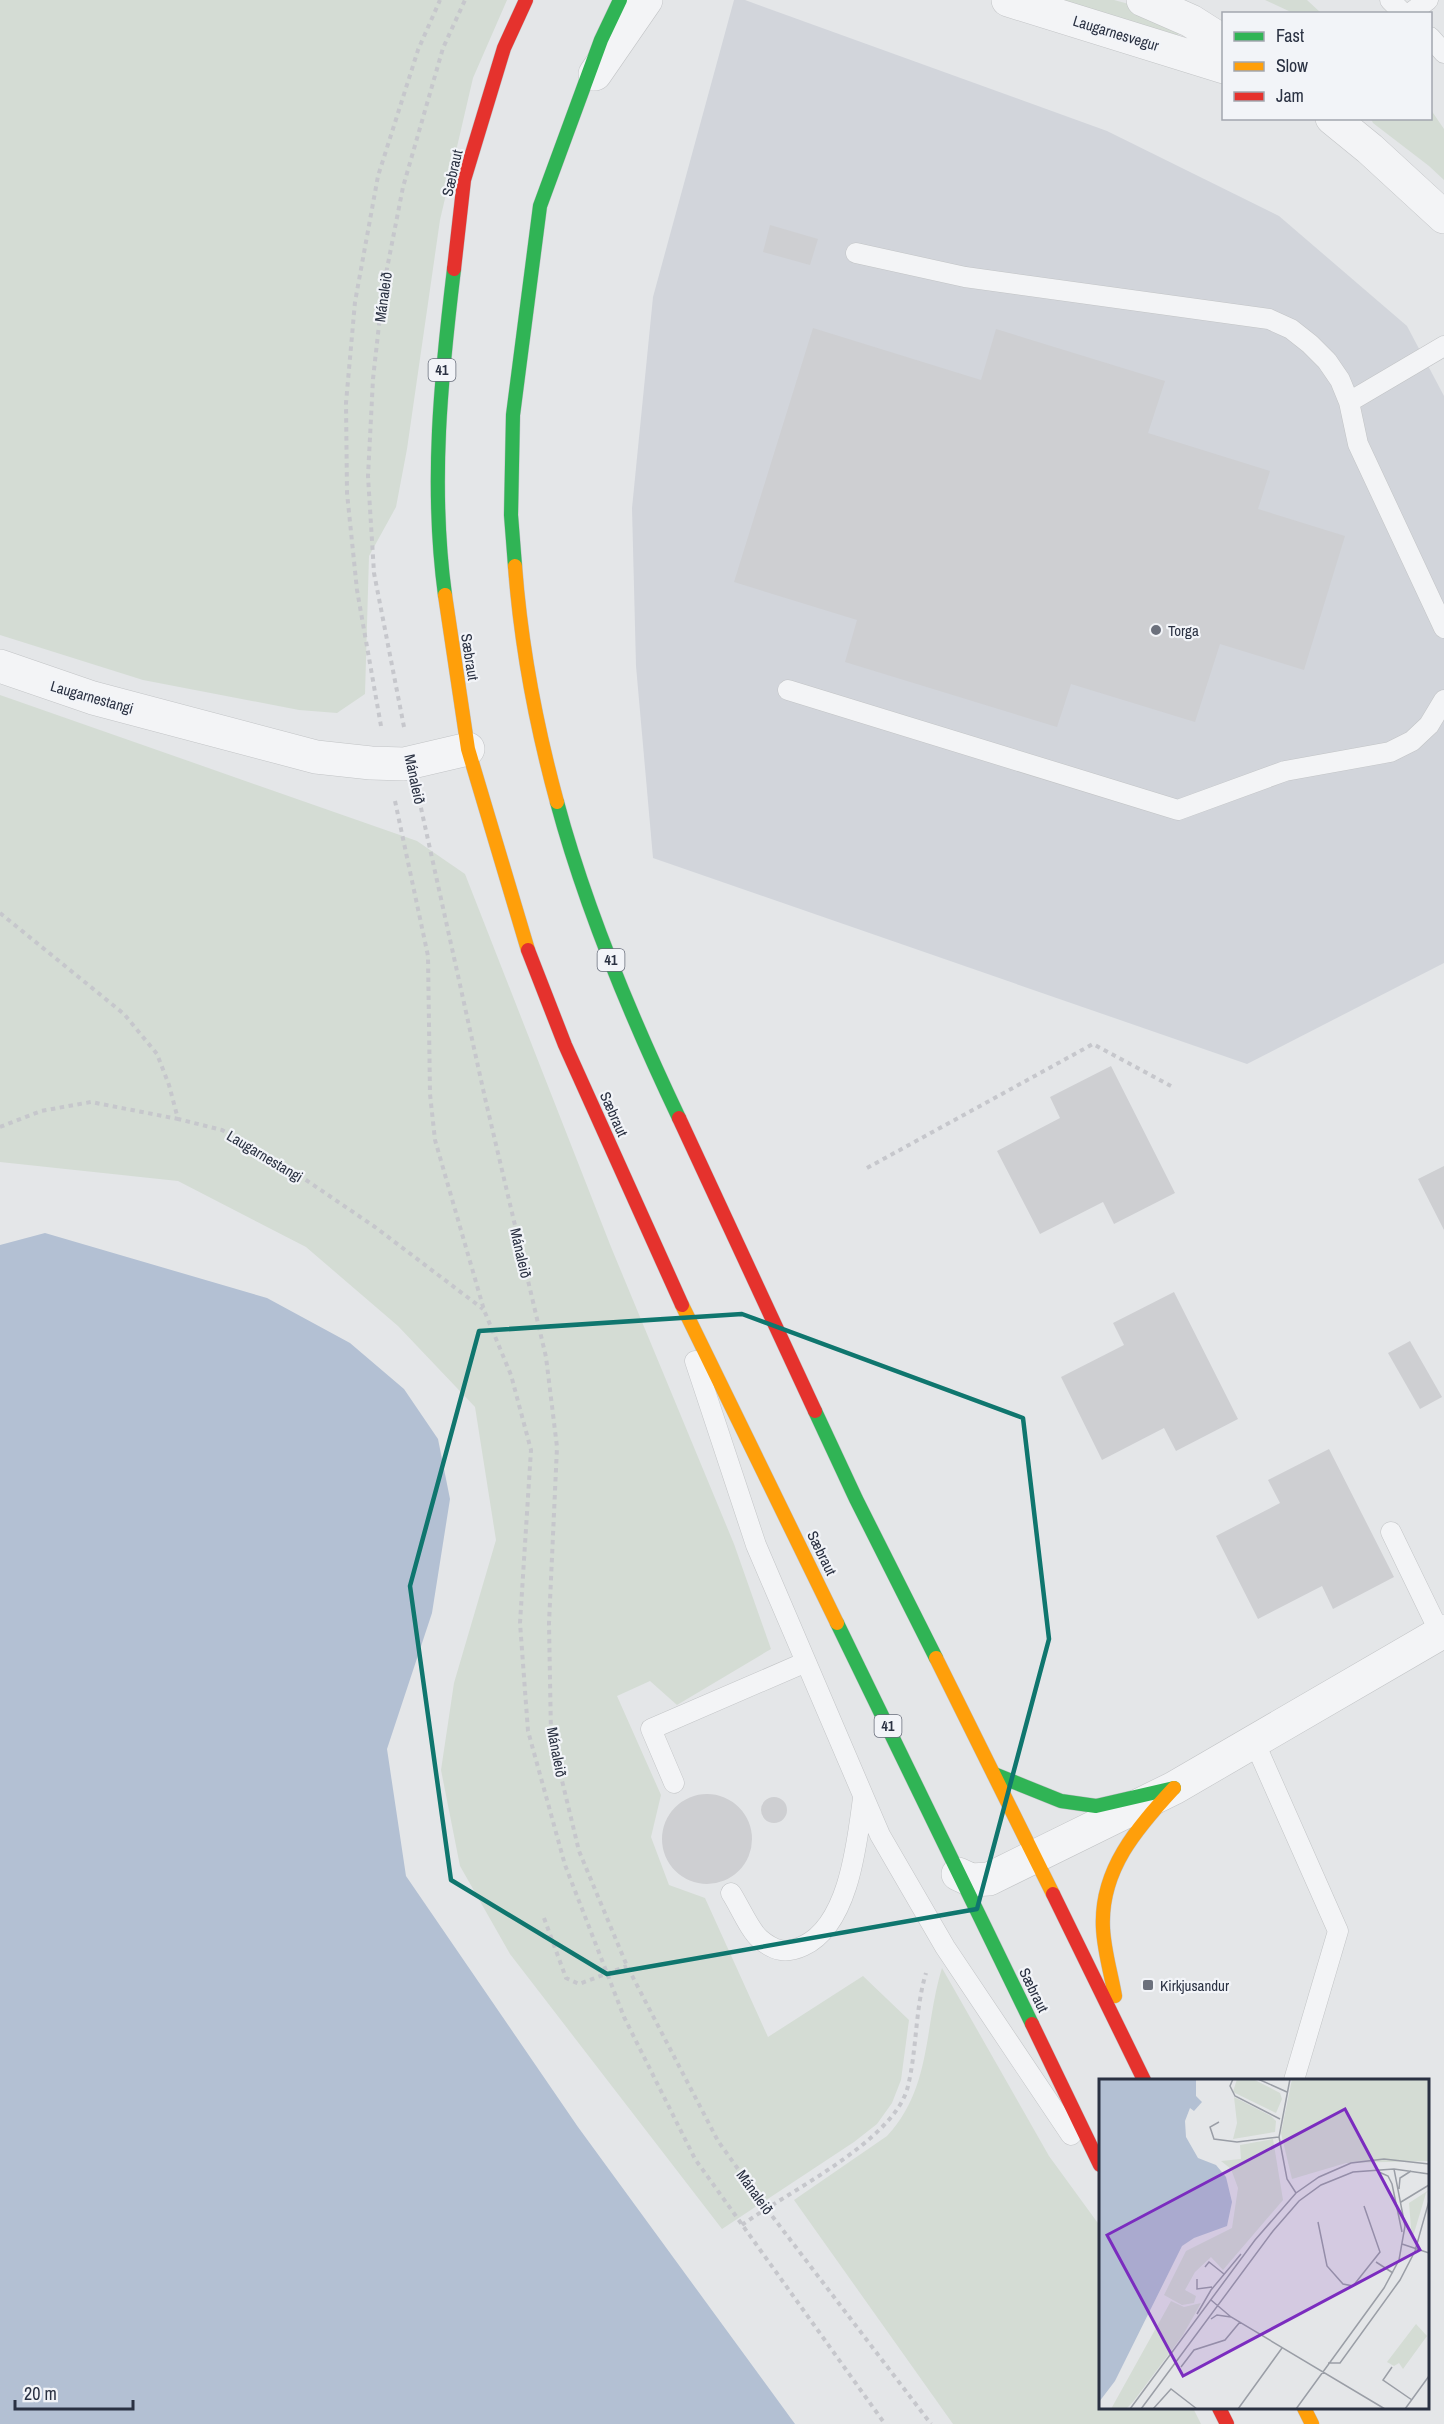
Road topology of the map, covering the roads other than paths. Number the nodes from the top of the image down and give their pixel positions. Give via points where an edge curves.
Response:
1 (526, 0) edge
2 (621, 0) edge
3 (646, 0) edge
4 (1008, 0) edge
5 (1143, 0) edge
6 (1390, 0) edge
7 (1428, 0) edge
8 (1402, 12) edge
9 (1412, 12) edge
10 (1432, 38) edge
11 (1222, 41) edge
12 (1444, 53) edge
13 (1222, 66) edge
14 (579, 98) junction
15 (1334, 120) edge
16 (1444, 217) edge
17 (856, 253) dead end
18 (1444, 346) edge
19 (1349, 402) junction
20 (1444, 628) edge
21 (0, 666) edge
22 (788, 690) dead end
23 (1444, 700) edge
24 (468, 749) junction
25 (666, 1271) junction
26 (1391, 1532) dead end
27 (1442, 1632) edge
28 (806, 1662) junction
29 (1254, 1741) junction
30 (994, 1774) junction
31 (674, 1783) dead end
32 (1174, 1788) junction
33 (863, 1796) junction
34 (1034, 1855) junction
35 (958, 1874) junction
36 (731, 1893) dead end
37 (1123, 2036) junction
38 (1144, 2079) edge
39 (1294, 2079) edge
40 (1099, 2161) edge
41 (1099, 2176) edge
42 (1220, 2409) edge
43 (1304, 2409) edge
44 (1227, 2424) edge
45 (1312, 2424) edge

1 - 24 main road, Sæbraut / 41 via 504,48 464,180 440,387 437,506 444,591
2 - 14 main road, 41
3 - 14 street
4 - 13 street, Laugarnesvegur
5 - 11 street via 1191,21
6 - 8 lane
7 - 9 lane
10 - 12 lane
14 - 30 main road, 41 via 540,206 513,415 511,515 519,621 544,755 572,859 666,1091 856,1499
15 - 16 street
17 - 19 lane via 965,277 1269,319 1291,329 1318,352 1340,380
18 - 19 lane
19 - 20 lane via 1358,444
21 - 24 street, Laugarnestangi via 93,698 316,757 399,763
22 - 23 lane via 1178,810 1285,771 1390,752 1412,741 1429,725
24 - 25 main road, Sæbraut / 41 via 526,944 565,1045
25 - 28 lane via 756,1545
25 - 35 main road, Sæbraut / 41
26 - 27 lane
27 - 29 street
28 - 31 lane via 651,1729
28 - 33 lane
29 - 32 street
29 - 39 lane via 1338,1931
30 - 32 main road via 1061,1801 1096,1806
30 - 34 main road, 41
32 - 34 street
32 - 37 main road via 1135,1829 1105,1887 1102,1926
33 - 36 lane via 857,1848 842,1897 831,1920 814,1941 791,1952 775,1948 759,1938
33 - 41 lane via 880,1835 945,1947
34 - 35 street via 989,1879 971,1880
34 - 37 main road, 41
35 - 40 main road, Sæbraut / 41
37 - 38 main road, 41
42 - 44 main road
43 - 45 main road

